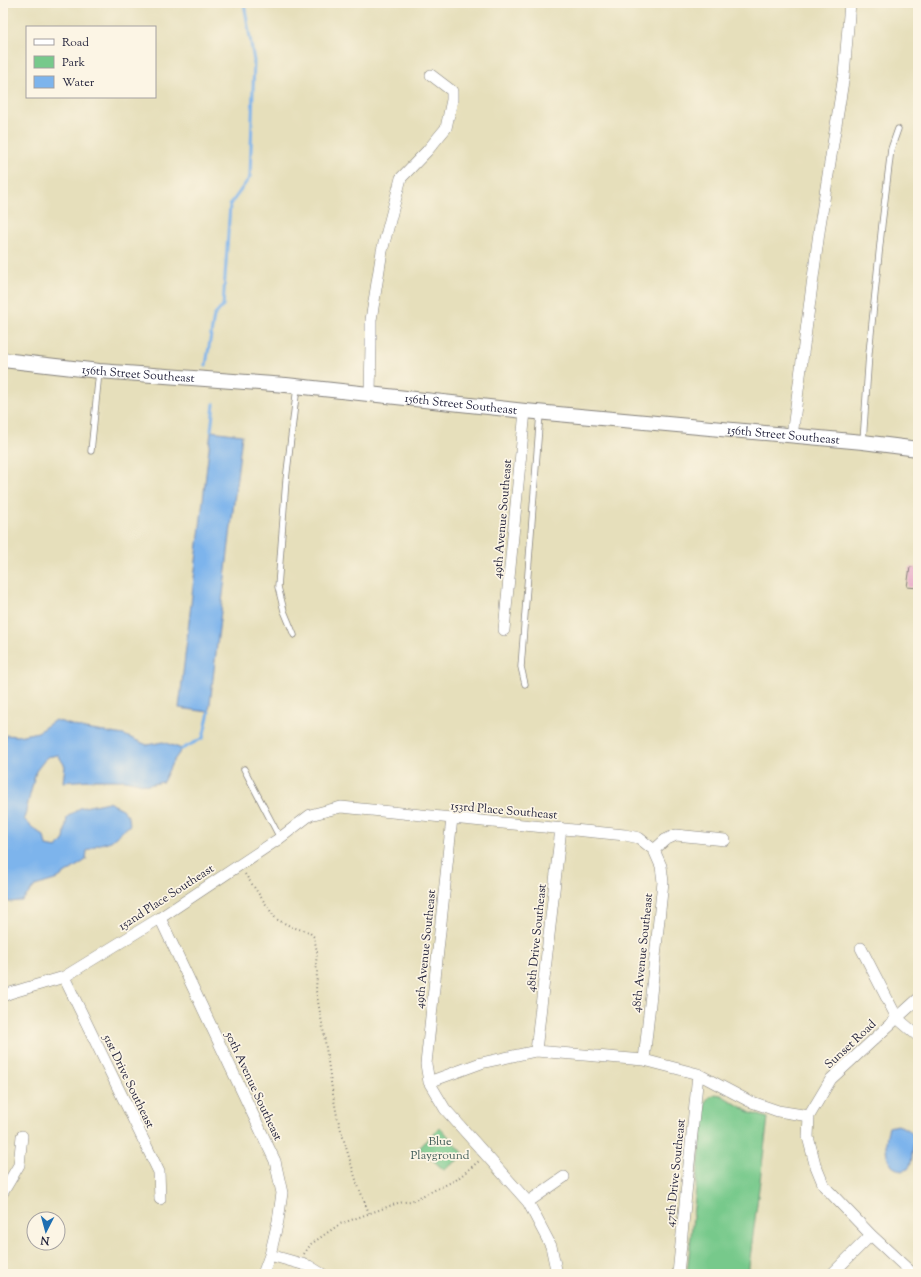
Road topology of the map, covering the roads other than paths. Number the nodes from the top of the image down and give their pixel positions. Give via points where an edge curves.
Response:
1 (850, 3) edge
2 (431, 75) dead end
3 (898, 129) dead end
4 (3, 360) edge
5 (99, 371) junction
6 (296, 386) junction
7 (370, 394) junction
8 (525, 411) junction
9 (540, 412) junction
10 (792, 436) junction
11 (863, 442) junction
12 (918, 449) edge
13 (91, 451) dead end
14 (504, 630) dead end
15 (294, 635) dead end
16 (525, 684) dead end
17 (244, 769) dead end
18 (452, 818) junction
19 (561, 828) junction
20 (280, 838) junction
21 (725, 840) dead end
22 (654, 850) junction
23 (160, 918) junction
24 (861, 948) dead end
25 (64, 977) junction
26 (3, 996) edge
27 (918, 999) edge
28 (896, 1018) junction
29 (918, 1036) edge
30 (536, 1051) junction
31 (644, 1060) junction
32 (698, 1074) junction
33 (429, 1082) junction
34 (809, 1116) junction
35 (22, 1136) dead end
36 (564, 1177) dead end
37 (3, 1192) edge
38 (160, 1199) dead end
39 (528, 1202) junction
40 (871, 1235) junction
41 (270, 1255) junction
42 (263, 1274) edge
43 (322, 1274) edge
44 (557, 1274) edge
45 (678, 1274) edge
46 (832, 1274) edge
47 (913, 1274) edge

1 - 10 street via 844,75 820,225
2 - 7 street via 452,91 452,100 446,128 400,178 382,251 371,320
3 - 11 lane via 891,149 882,224
4 - 5 street, 156th Street Southeast
5 - 6 street, 156th Street Southeast
5 - 13 lane
6 - 7 street, 156th Street Southeast
6 - 15 lane via 278,587
7 - 8 street, 156th Street Southeast
8 - 9 street, 156th Street Southeast
8 - 14 street, 49th Avenue Southeast
9 - 10 street, 156th Street Southeast
9 - 16 lane via 521,667
10 - 11 street, 156th Street Southeast
11 - 12 street, 156th Street Southeast
17 - 20 lane
18 - 19 street, 153rd Place Southeast
18 - 20 street, 153rd Place Southeast via 341,807 310,815
18 - 33 street, 49th Avenue Southeast via 426,1064
19 - 22 street, 153rd Place Southeast via 625,834 639,838
19 - 30 street, 48th Drive Southeast
20 - 23 street, 152nd Place Southeast
21 - 22 street via 676,835
22 - 31 street, 48th Avenue Southeast via 662,866 663,882
23 - 25 street, 152nd Place Southeast
23 - 41 street, 50th Avenue Southeast via 275,1161 282,1193
24 - 28 street
25 - 26 street, 152nd Place Southeast
25 - 38 street, 51st Drive Southeast via 159,1172
27 - 28 street, Sunset Road
28 - 29 street
28 - 34 street, Sunset Road via 831,1079
30 - 31 street
30 - 33 street via 481,1063
31 - 32 street
32 - 34 street via 749,1101 778,1111
32 - 45 street, 47th Drive Southeast
33 - 39 street via 445,1109
34 - 40 street via 808,1137 824,1186
35 - 37 street via 19,1165
36 - 39 street
39 - 44 street via 551,1246
40 - 46 street
40 - 47 street
41 - 42 street, 50th Avenue Southeast
41 - 43 street via 309,1266

